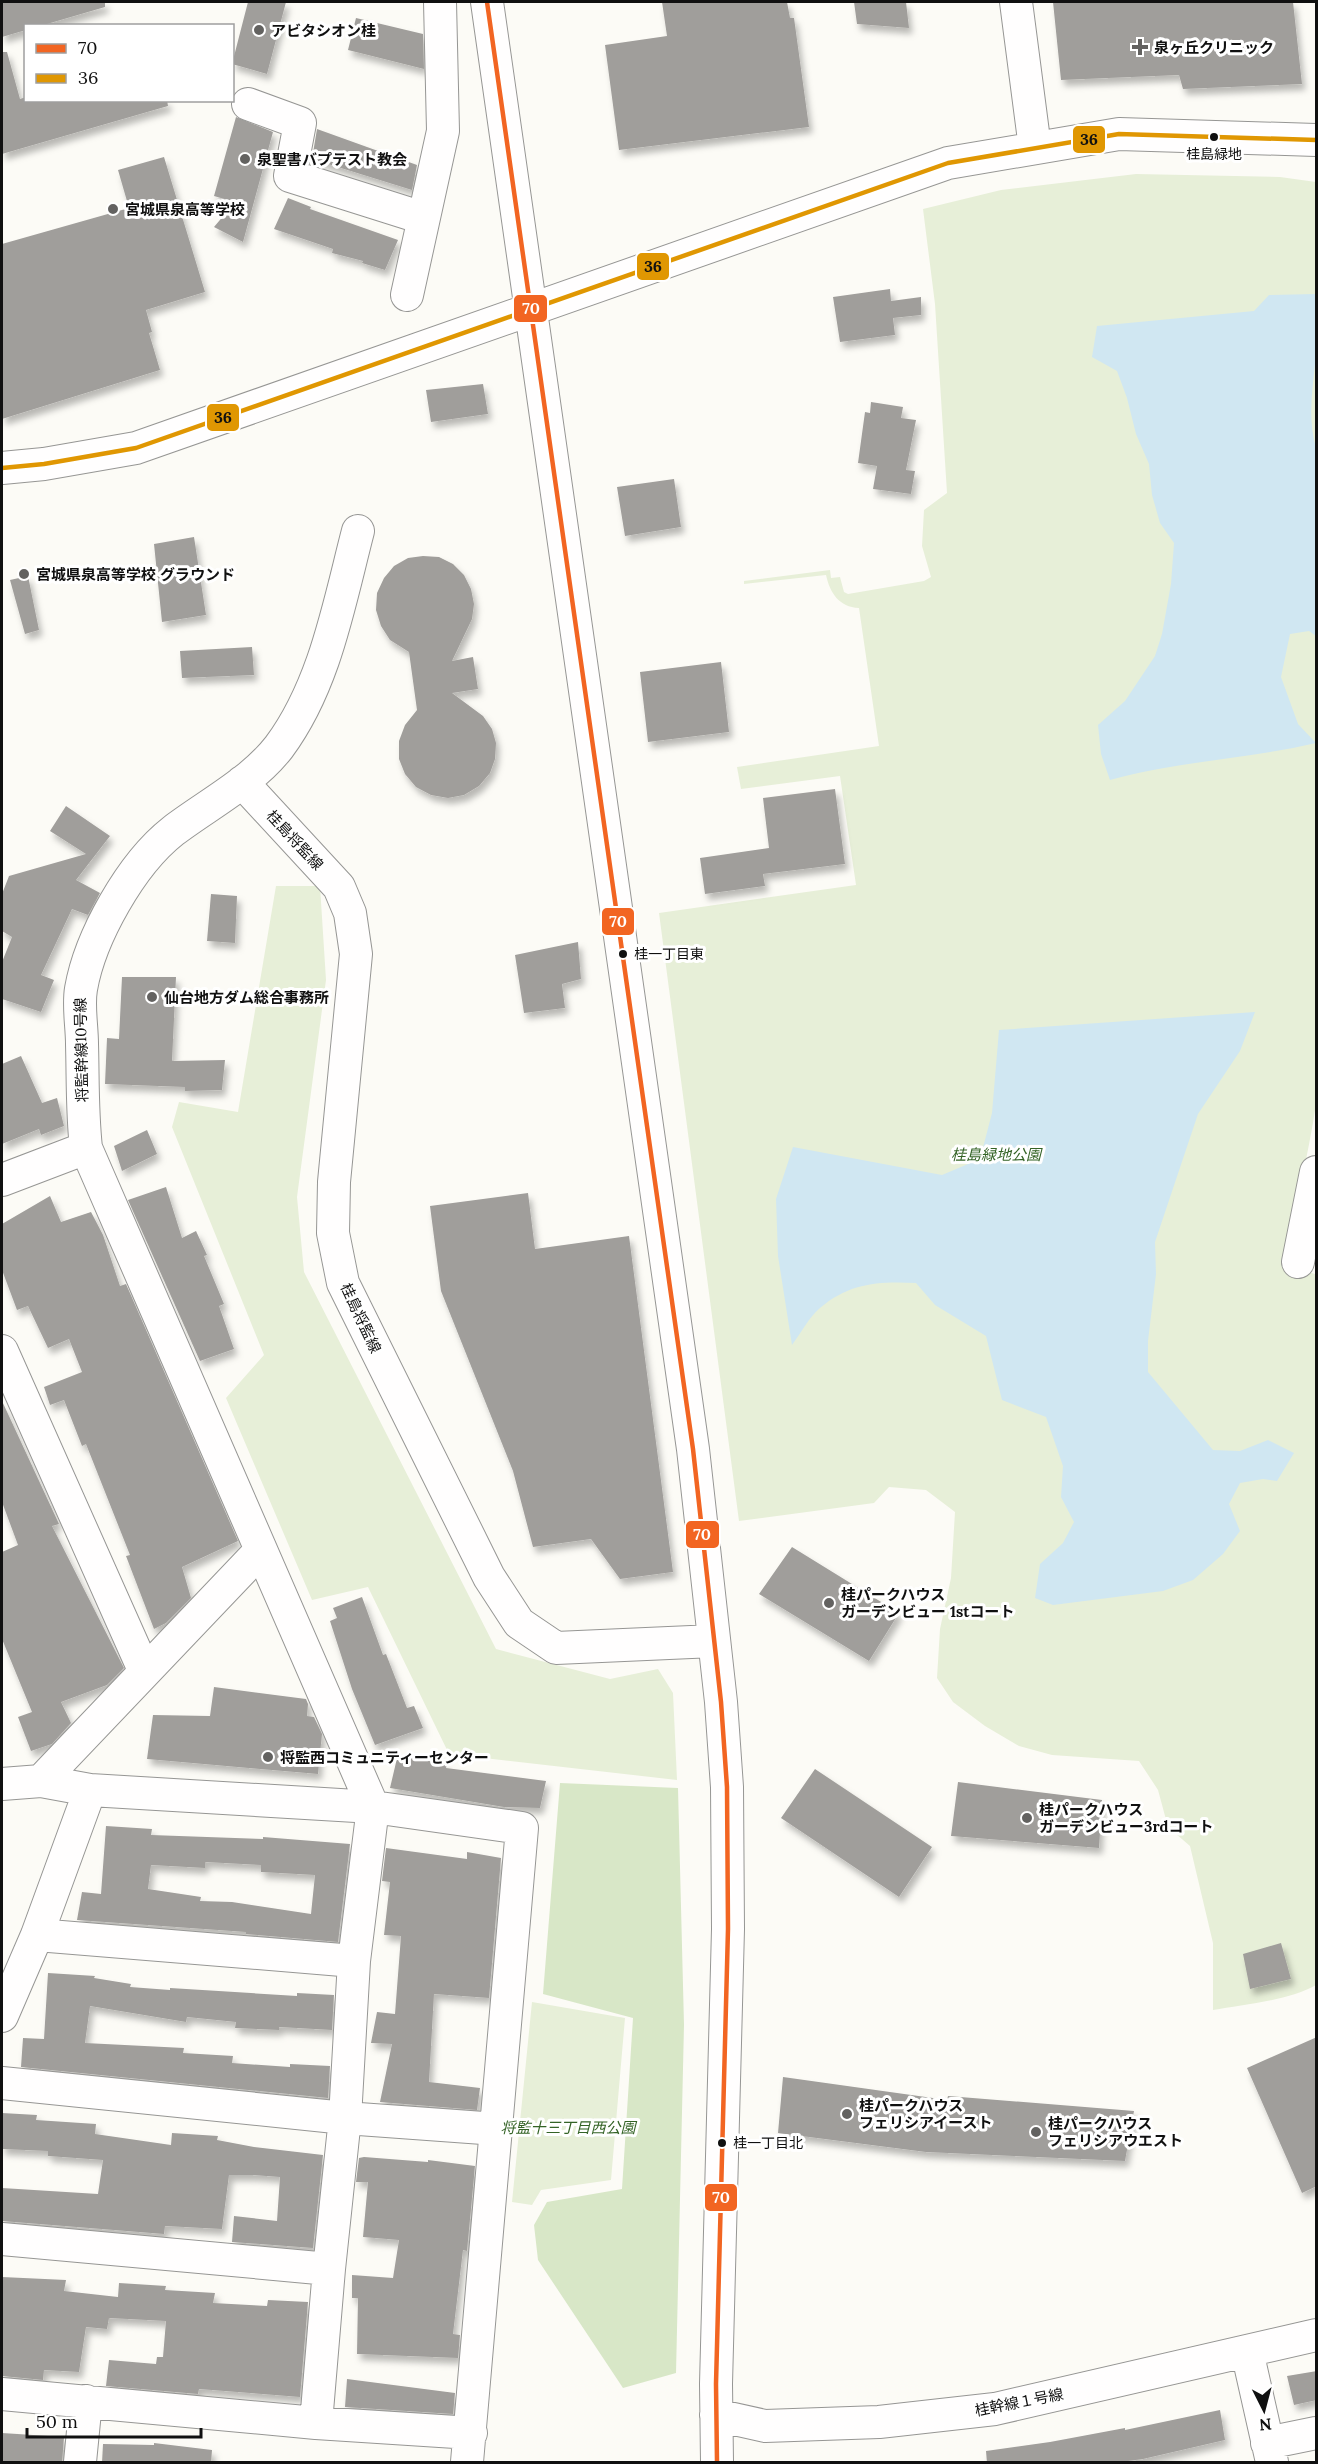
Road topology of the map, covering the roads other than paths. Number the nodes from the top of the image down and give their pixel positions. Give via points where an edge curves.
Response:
1 (440, 2) edge
2 (487, 2) edge
3 (1016, 2) edge
4 (248, 104) dead end
5 (1317, 140) edge
6 (1035, 148) junction
7 (423, 218) junction
8 (407, 295) dead end
9 (530, 308) junction
10 (2, 468) edge
11 (358, 531) dead end
12 (242, 782) junction
13 (86, 1148) junction
14 (1317, 1172) edge
15 (2, 1180) edge
16 (1298, 1262) dead end
17 (2, 1351) edge
18 (261, 1550) junction
19 (714, 1641) junction
20 (144, 1670) junction
21 (41, 1780) junction
22 (2, 1784) edge
23 (90, 1790) junction
24 (373, 1807) junction
25 (37, 1935) junction
26 (354, 1961) junction
27 (2, 2016) edge
28 (2, 2084) edge
29 (345, 2118) junction
30 (498, 2129) junction
31 (2, 2239) edge
32 (329, 2268) junction
33 (1317, 2335) edge
34 (1247, 2351) junction
35 (2, 2394) edge
36 (86, 2402) junction
37 (716, 2415) junction
38 (316, 2423) junction
39 (1317, 2433) edge
40 (469, 2448) edge
41 (1270, 2453) edge
42 (80, 2463) edge
43 (717, 2463) edge

1 - 7 street via 443,131
2 - 9 street
3 - 6 street
4 - 7 street via 300,123 290,176
5 - 6 street via 1119,134
6 - 9 street via 948,163
7 - 8 street
9 - 10 street via 136,448
9 - 19 street via 693,1449
11 - 12 street, 将監幹線10号線 via 330,637 305,705 278,748
12 - 13 street, 将監幹線10号線 via 171,832 135,870 101,927 81,990 81,1107
12 - 19 street, 桂島将監線 via 339,887 350,913 356,954 334,1182 333,1233 343,1283 489,1577 519,1623 556,1648
13 - 15 street
13 - 18 street, 将監幹線10号線
14 - 16 street
17 - 20 street
18 - 20 street
18 - 24 street, 将監幹線10号線
19 - 37 street via 728,1788
20 - 21 street
21 - 22 street
21 - 23 street
23 - 24 street
23 - 25 street
24 - 26 street
24 - 30 street via 522,1828
25 - 26 street
25 - 27 street
26 - 29 street
28 - 29 street
29 - 30 street
29 - 32 street
30 - 40 street
31 - 32 street
32 - 38 street
33 - 34 street, 桂幹線１号線
34 - 37 street, 桂幹線１号線 via 995,2409 879,2422 765,2426
34 - 41 street
35 - 36 street
36 - 38 street
36 - 42 street
37 - 43 street
38 - 40 street
39 - 41 street

